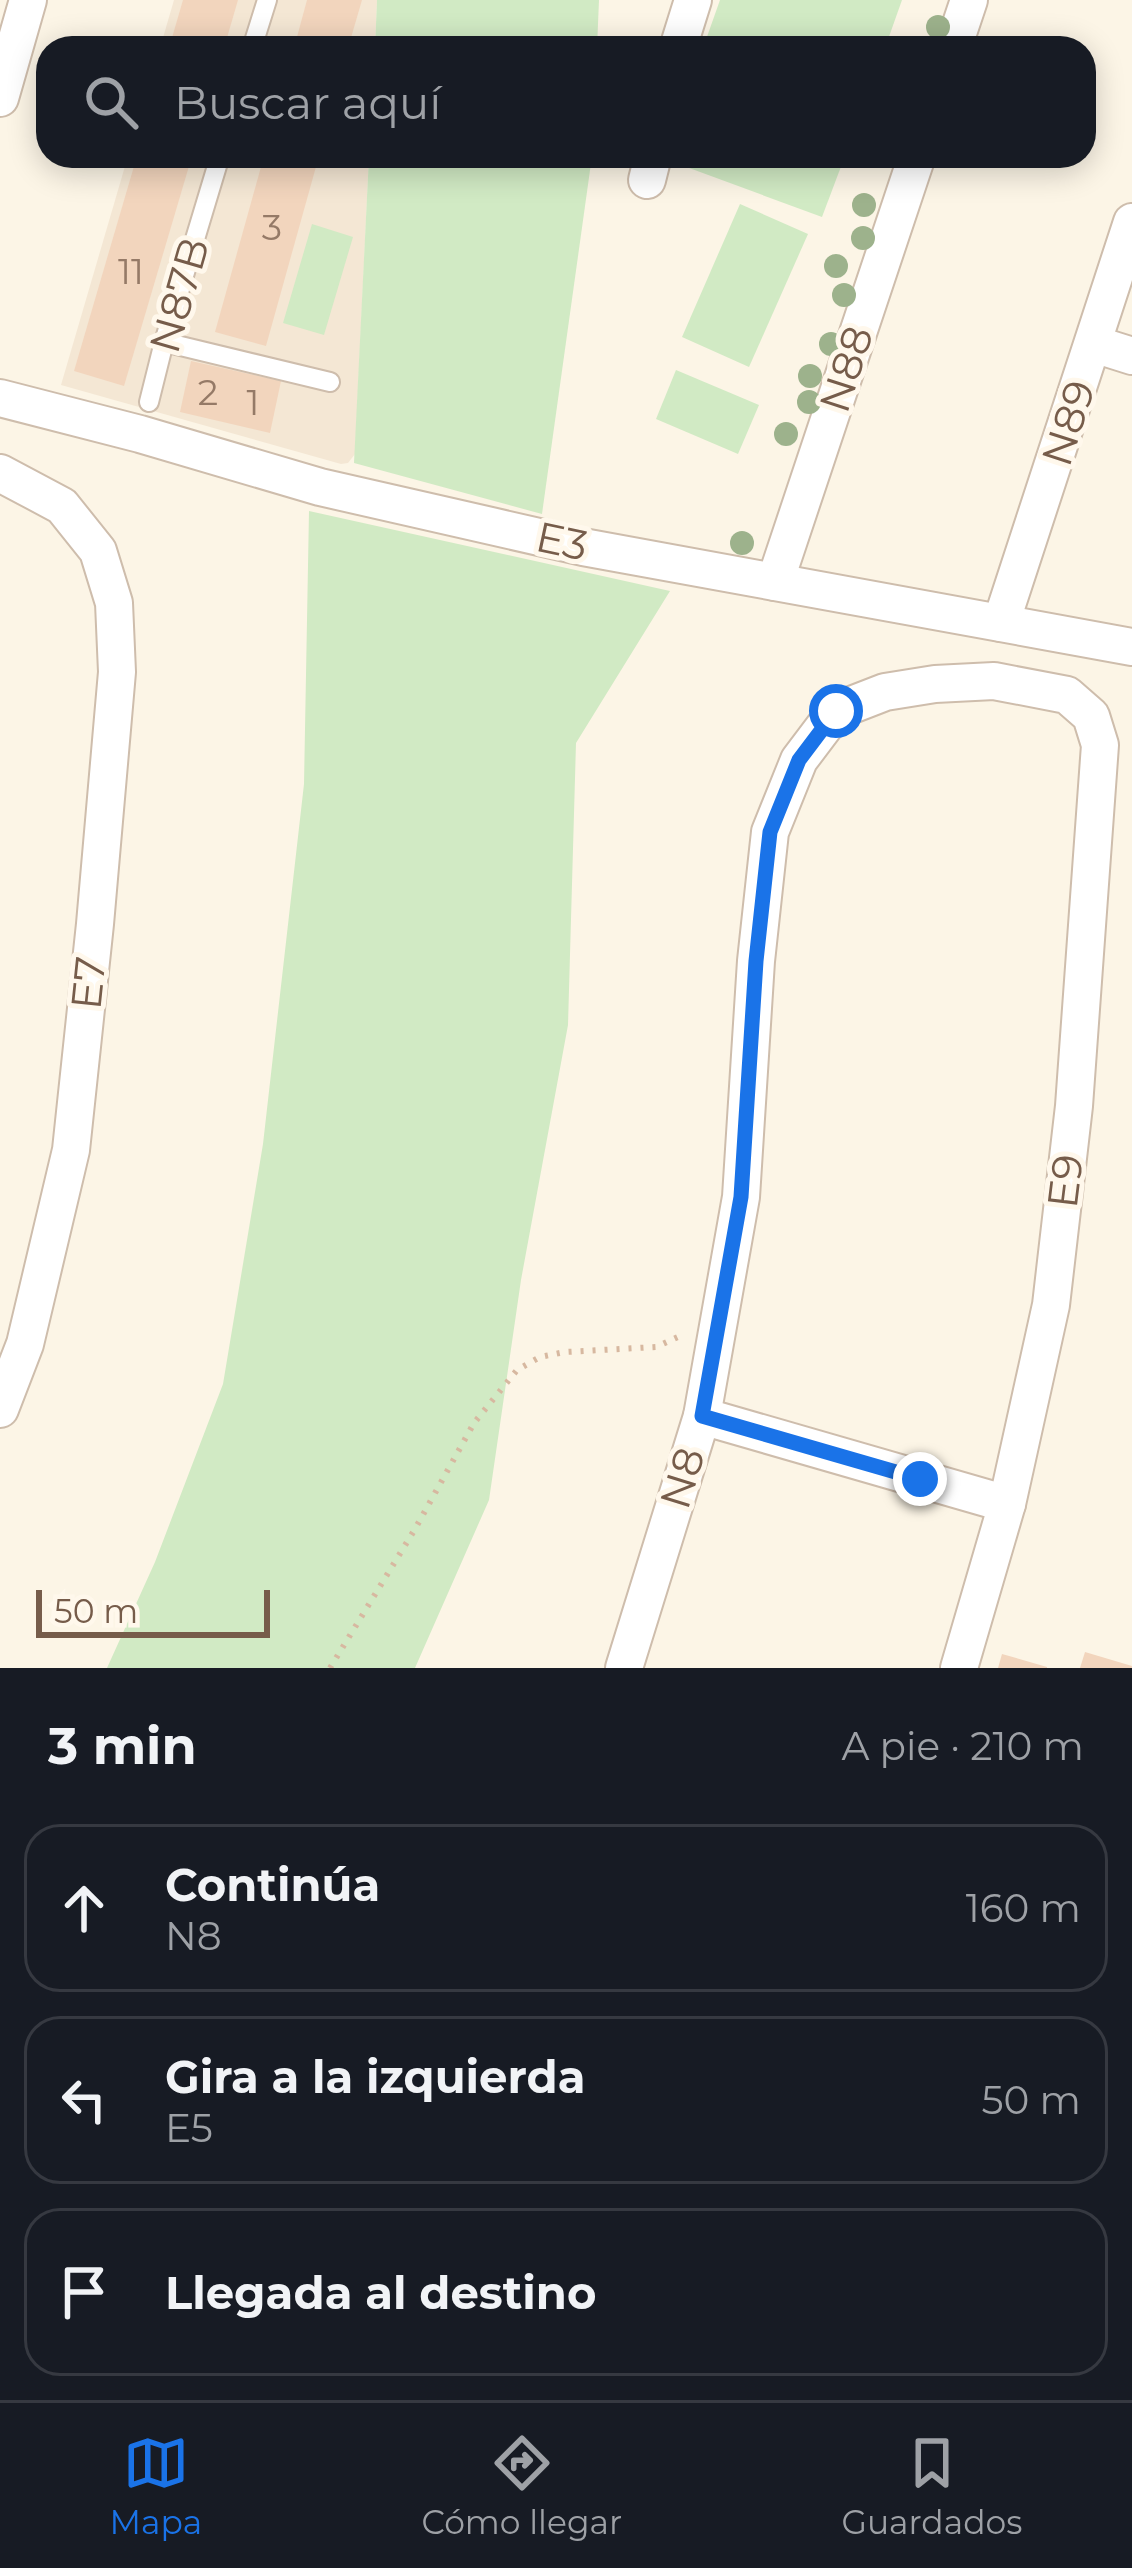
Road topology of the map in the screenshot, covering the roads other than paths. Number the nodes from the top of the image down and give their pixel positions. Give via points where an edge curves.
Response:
1 (28, 0) edge
2 (267, 0) edge
3 (693, 0) edge
4 (970, 0) edge
5 (256, 36) edge
6 (682, 36) edge
7 (957, 36) edge
8 (0, 98) edge
9 (216, 168) edge
10 (913, 168) edge
11 (1132, 221) edge
12 (164, 342) junction
13 (1094, 344) junction
14 (1132, 356) edge
15 (330, 382) dead end
16 (0, 398) edge
17 (145, 418) junction
18 (0, 473) edge
19 (775, 582) junction
20 (1001, 623) junction
21 (1132, 647) edge
22 (1067, 695) joint
23 (0, 1409) edge
24 (702, 1416) junction
25 (1007, 1504) junction
26 (624, 1668) edge
27 (959, 1668) edge

1 - 8 street
2 - 5 lane
3 - 6 street
4 - 7 street
9 - 12 lane, N87B
10 - 19 street, N88
11 - 13 street, N89
12 - 15 lane
12 - 17 lane, N87B
13 - 14 street
13 - 20 street, N89
16 - 17 street, E3
17 - 19 street, E3 via 320,487
18 - 23 street, E7 via 62,506 98,550 114,603 117,672 71,1150 25,1343
19 - 20 street, E3
20 - 21 street, E3
22 - 24 street, N8 via 994,681 885,692 836,711 799,760 770,832 741,1197
22 - 25 street, E9 via 1091,716 1100,745 1074,1106 1051,1305
24 - 25 street
24 - 26 street, N8
25 - 27 street, E9

